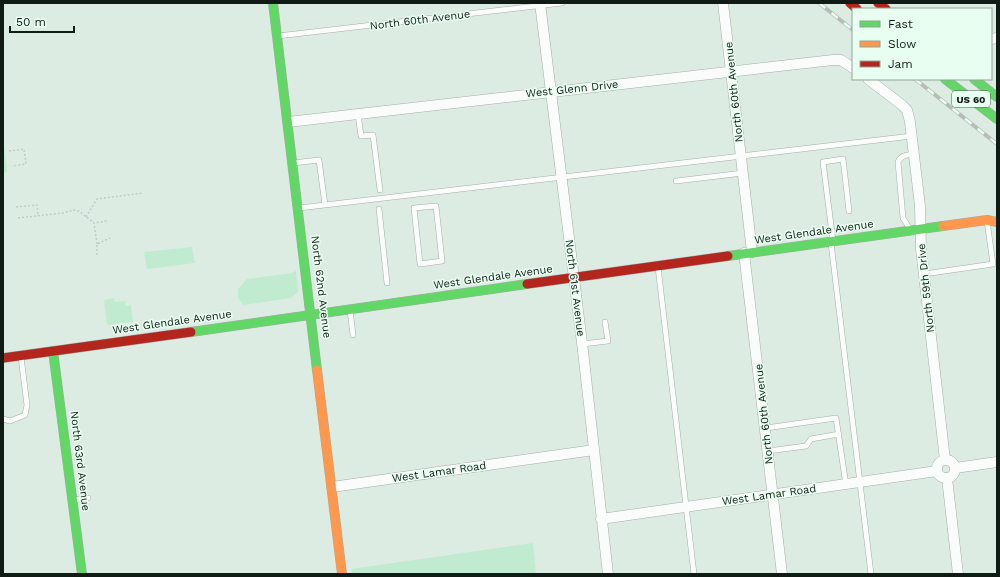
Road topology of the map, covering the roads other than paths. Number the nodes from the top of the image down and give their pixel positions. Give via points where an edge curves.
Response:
1 (273, 3) edge
2 (562, 3) edge
3 (724, 3) edge
4 (540, 4) edge
5 (278, 36) junction
6 (852, 67) edge
7 (731, 71) junction
8 (869, 80) edge
9 (946, 80) edge
10 (975, 80) edge
11 (551, 92) junction
12 (997, 97) edge
13 (358, 114) junction
14 (997, 119) edge
15 (288, 122) junction
16 (912, 136) junction
17 (914, 154) junction
18 (741, 156) junction
19 (293, 163) junction
20 (743, 173) junction
21 (561, 177) junction
22 (676, 181) dead end
23 (380, 190) dead end
24 (325, 205) junction
25 (299, 208) junction
26 (414, 208) joint
27 (379, 209) dead end
28 (849, 210) dead end
29 (997, 213) edge
30 (987, 220) junction
31 (997, 222) edge
32 (916, 230) junction
33 (832, 241) junction
34 (748, 253) junction
35 (658, 266) junction
36 (924, 274) junction
37 (573, 278) junction
38 (387, 283) dead end
39 (350, 309) junction
40 (312, 314) junction
41 (605, 322) dead end
42 (353, 335) dead end
43 (582, 344) junction
44 (53, 351) junction
45 (21, 355) junction
46 (3, 358) edge
47 (3, 419) edge
48 (766, 428) junction
49 (838, 434) junction
50 (594, 450) junction
51 (768, 451) junction
52 (945, 460) junction
53 (997, 462) edge
54 (955, 468) junction
55 (937, 471) junction
56 (947, 478) junction
57 (860, 482) junction
58 (846, 484) junction
59 (332, 487) junction
60 (773, 494) junction
61 (88, 498) dead end
62 (73, 500) junction
63 (686, 507) junction
64 (601, 519) junction
65 (82, 574) edge
66 (342, 574) edge
67 (608, 574) edge
68 (694, 574) edge
69 (782, 574) edge
70 (871, 574) edge
71 (958, 574) edge

1 - 5 main road, North 62nd Avenue
2 - 4 lane, North 60th Avenue
3 - 7 street, North 60th Avenue
4 - 5 lane, North 60th Avenue
4 - 11 street, North 61st Avenue
5 - 15 main road, North 62nd Avenue
6 - 7 street, West Glenn Drive via 840,60 833,60
7 - 11 street, West Glenn Drive
7 - 18 street, North 60th Avenue
8 - 16 street, North 59th Drive via 902,105 909,116
9 - 14 main road, US 60
10 - 12 main road, US 60
11 - 13 street, West Glenn Drive
11 - 21 street, North 61st Avenue
13 - 15 street, West Glenn Drive
13 - 23 lane via 361,136 373,135
15 - 19 main road, North 62nd Avenue
16 - 17 street, North 59th Drive
16 - 18 lane
17 - 32 street, North 59th Drive via 920,206
17 - 32 lane via 904,155 898,162 904,218
18 - 20 street, North 60th Avenue
18 - 21 lane
19 - 24 lane via 319,160
19 - 25 main road, North 62nd Avenue
20 - 22 lane
20 - 34 street, North 60th Avenue
21 - 24 lane
21 - 37 street, North 61st Avenue
24 - 25 lane
25 - 40 main road, North 62nd Avenue
26 - 26 lane via 420,264 442,261 436,206
27 - 38 lane
28 - 33 lane via 842,159 823,162
29 - 30 main road, West Glendale Avenue
30 - 31 main road, West Glendale Avenue
30 - 32 main road, West Glendale Avenue
30 - 36 lane via 993,264
32 - 33 main road, West Glendale Avenue
32 - 36 street, North 59th Drive
33 - 34 main road, West Glendale Avenue
33 - 57 lane
34 - 35 main road, West Glendale Avenue
34 - 48 street, North 60th Avenue
35 - 37 main road, West Glendale Avenue
35 - 63 lane
36 - 52 street, North 59th Drive
37 - 39 main road, West Glendale Avenue
37 - 43 street, North 61st Avenue
39 - 40 main road, West Glendale Avenue
39 - 42 lane
40 - 44 main road, West Glendale Avenue
40 - 59 main road, North 62nd Avenue
41 - 43 lane via 608,341
43 - 50 street, North 61st Avenue
44 - 45 main road, West Glendale Avenue
44 - 62 main road, North 63rd Avenue
45 - 46 main road, West Glendale Avenue
45 - 47 lane via 26,415 10,421
48 - 49 lane via 836,418
48 - 51 street, North 60th Avenue
49 - 51 lane via 811,439 806,446
49 - 58 lane
50 - 59 street, West Lamar Road
50 - 64 street, North 61st Avenue
51 - 60 street, North 60th Avenue
52 - 54 street via 950,461
52 - 55 street via 939,464
53 - 54 street
54 - 56 street via 954,474
55 - 56 street
55 - 57 street, West Lamar Road
56 - 71 street
57 - 58 street, West Lamar Road
57 - 70 lane
58 - 60 street, West Lamar Road
59 - 66 main road, North 62nd Avenue
60 - 63 street, West Lamar Road
60 - 69 street, North 60th Avenue
61 - 62 lane
62 - 65 main road, North 63rd Avenue
63 - 64 street, West Lamar Road
63 - 68 lane
64 - 67 street, North 61st Avenue

